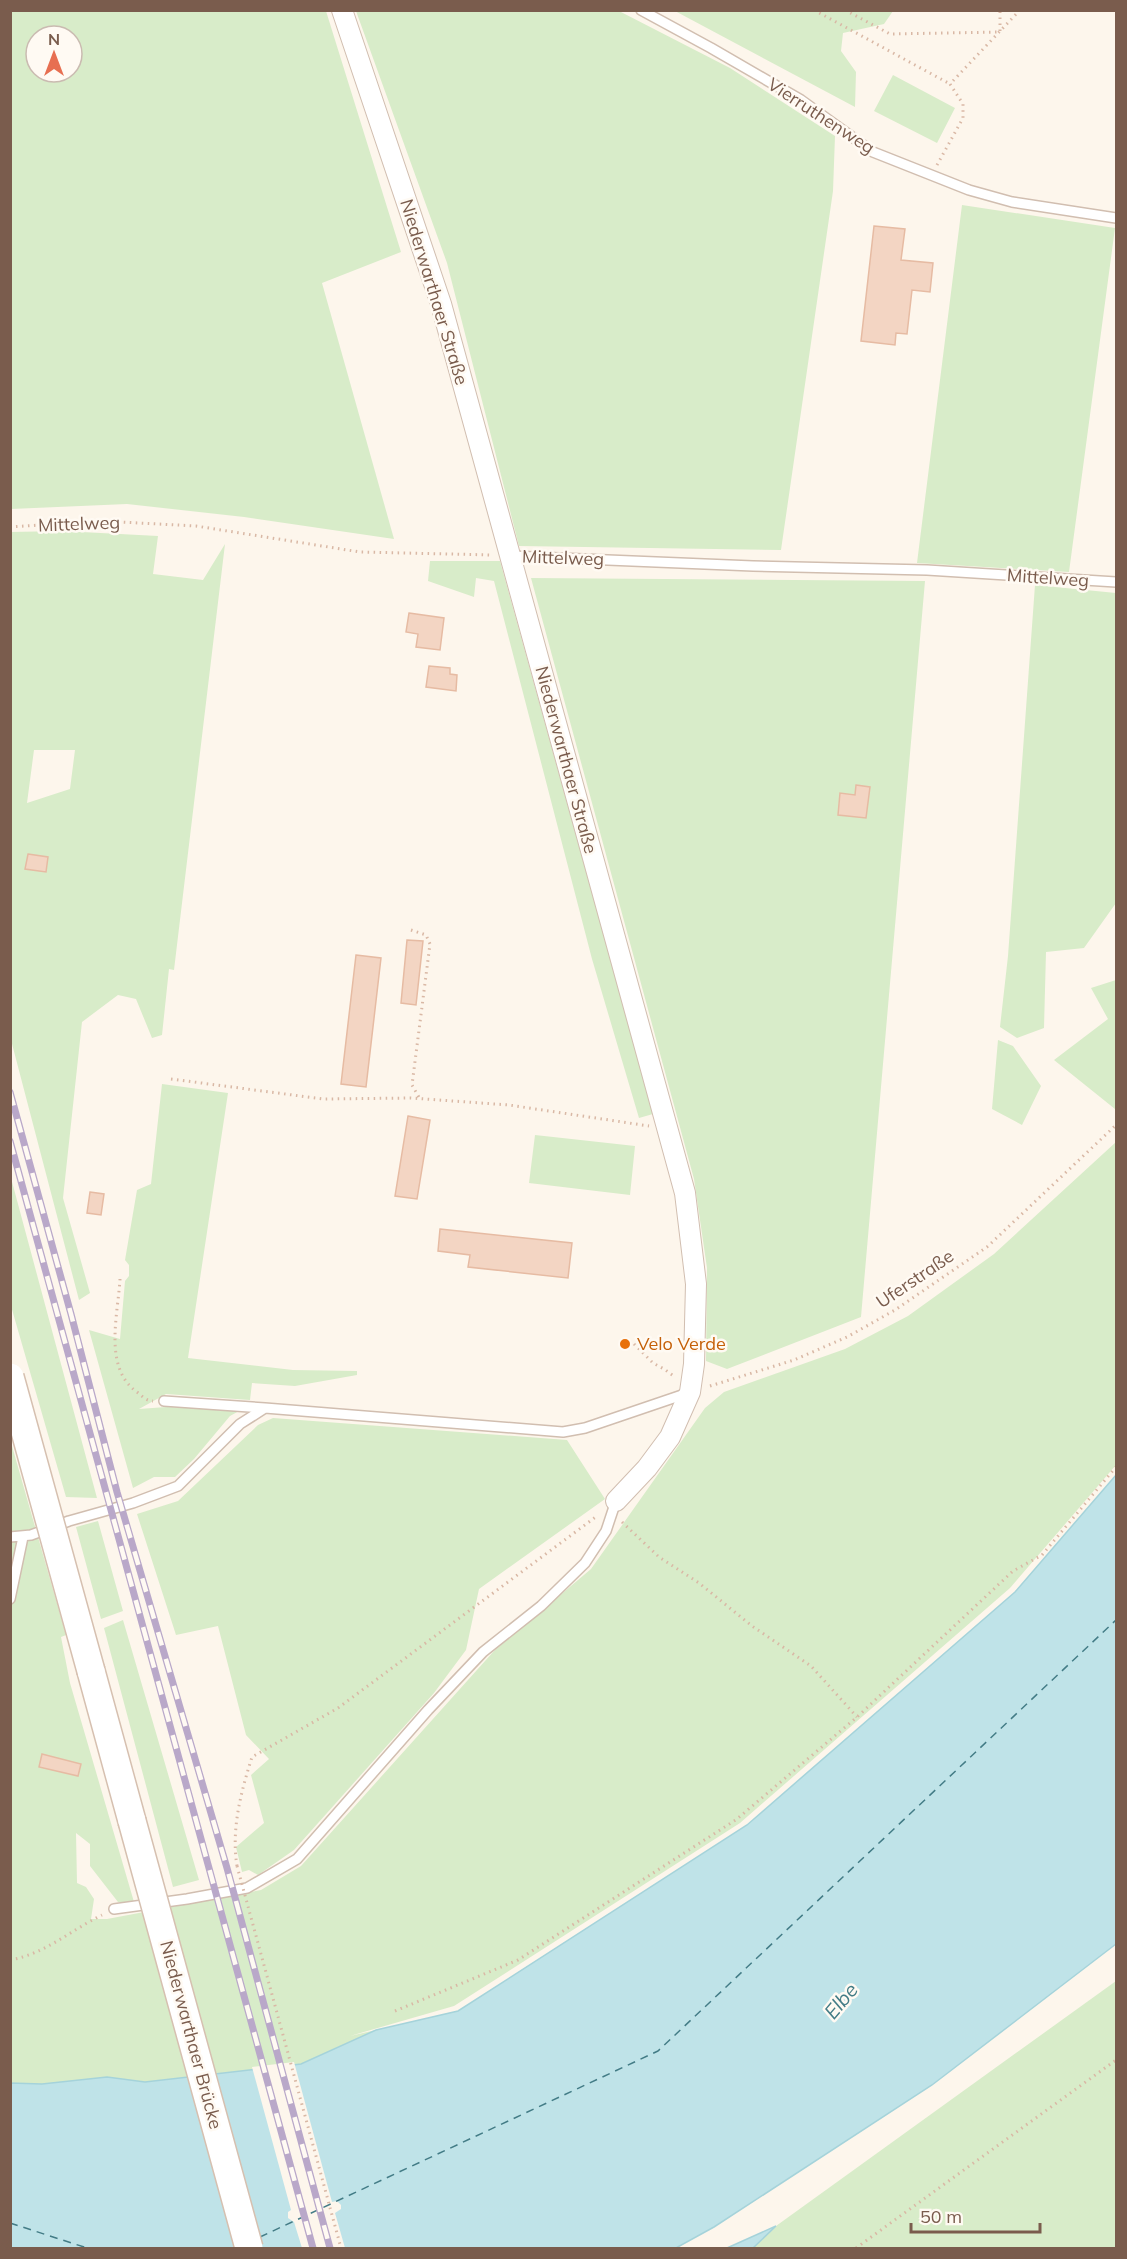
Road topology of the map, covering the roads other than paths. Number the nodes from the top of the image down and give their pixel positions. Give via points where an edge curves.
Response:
1 (342, 10) edge
2 (641, 10) edge
3 (1116, 218) edge
4 (510, 555) junction
5 (1116, 582) edge
6 (10, 1377) edge
7 (690, 1392) junction
8 (164, 1401) road end
9 (265, 1408) junction
10 (614, 1506) joint
11 (23, 1536) junction
12 (10, 1537) edge
13 (10, 1599) edge
14 (114, 1909) road end
15 (249, 2248) edge

1 - 4 street, Niederwarthaer Straße via 441,304
2 - 3 lane, Vierruthenweg via 801,100 873,152 969,190 1012,202
4 - 5 lane, Mittelweg via 927,570
4 - 7 street, Niederwarthaer Straße via 685,1193 695,1264 696,1328
6 - 15 main road, Niederwarthaer Brücke, bridge
7 - 9 lane via 563,1432
7 - 10 street, Niederwarthaer Straße via 670,1437
8 - 9 lane
9 - 11 lane via 233,1429 178,1486
10 - 14 lane via 606,1531 585,1563 541,1606 483,1652 297,1859 247,1888
11 - 12 lane
11 - 13 lane

